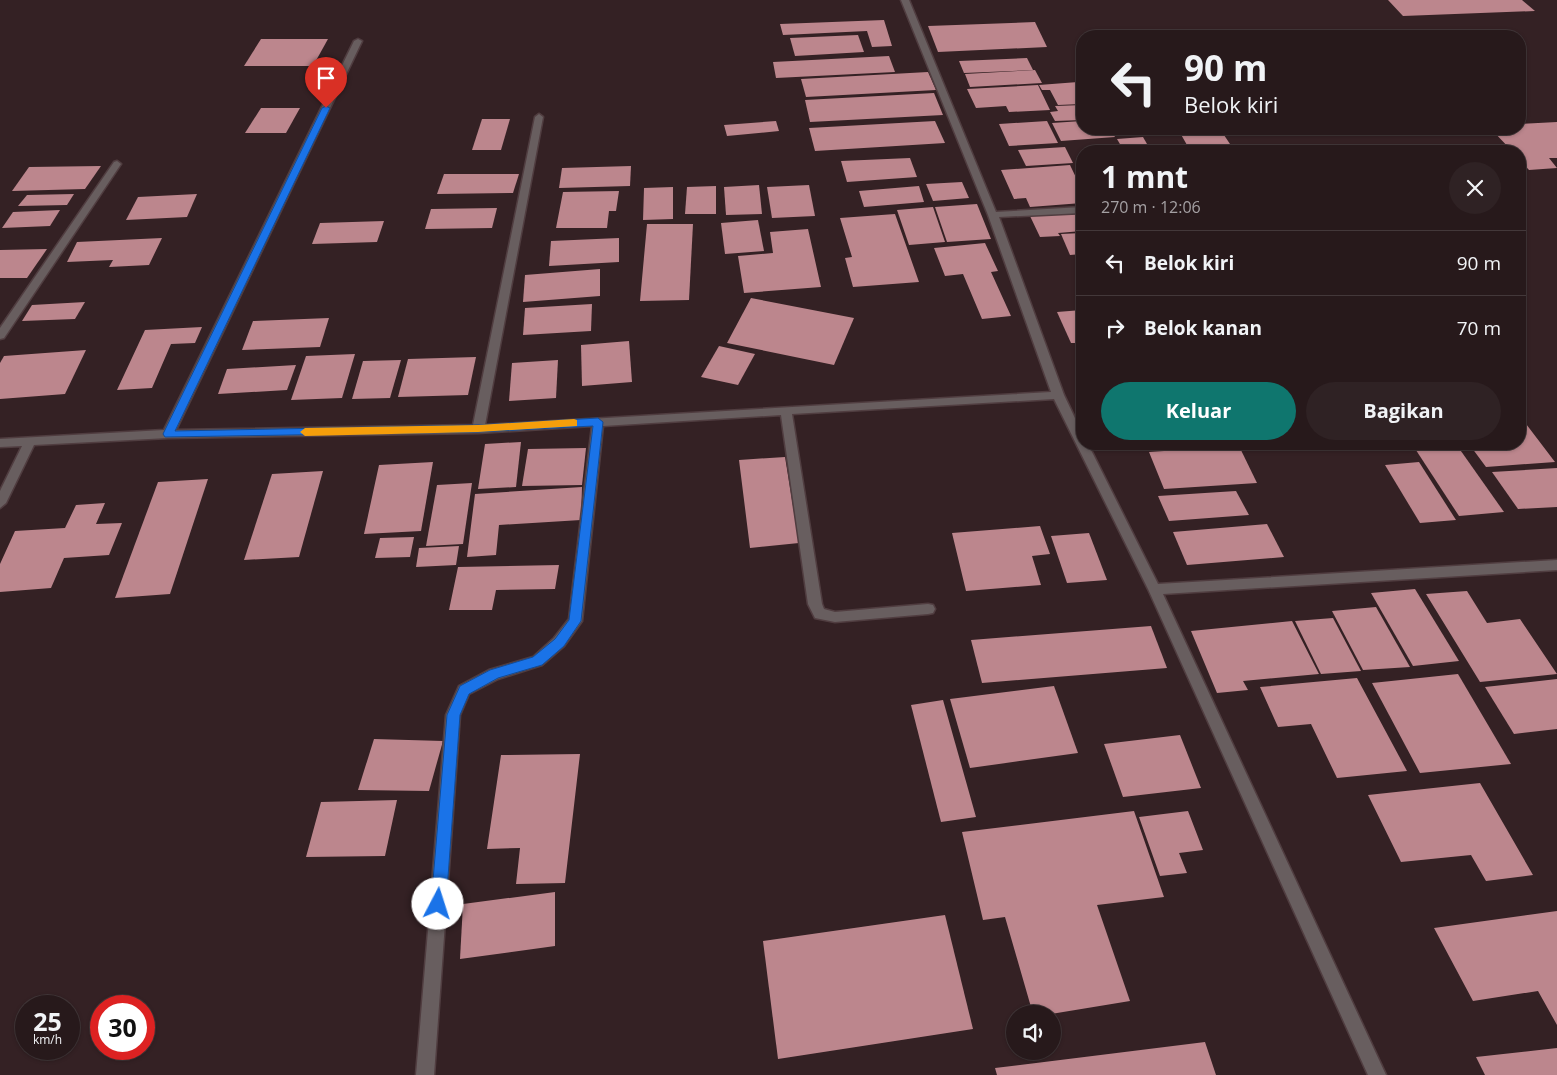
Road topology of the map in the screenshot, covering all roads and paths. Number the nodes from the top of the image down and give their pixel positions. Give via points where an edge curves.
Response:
1 (905, 0) edge
2 (358, 41) dead end
3 (539, 117) dead end
4 (117, 164) dead end
5 (1076, 210) edge
6 (993, 215) junction
7 (0, 336) edge
8 (1058, 395) junction
9 (786, 411) junction
10 (598, 422) junction
11 (478, 429) junction
12 (1076, 431) edge
13 (168, 434) junction
14 (30, 442) junction
15 (0, 443) edge
16 (1085, 450) edge
17 (0, 503) edge
18 (1557, 566) edge
19 (1154, 589) junction
20 (928, 609) dead end
21 (425, 1075) edge
22 (1377, 1075) edge

1 - 6 street
2 - 13 street
3 - 11 street
4 - 7 street
5 - 6 street
6 - 8 street
8 - 9 street
8 - 12 street
9 - 10 street
9 - 20 street via 815,604 820,614 835,617
10 - 11 street
10 - 21 street via 575,621 560,642 537,661 494,674 464,690 453,715
11 - 13 street
13 - 14 street
14 - 15 street
14 - 17 street
16 - 19 street
18 - 19 street
19 - 22 street

